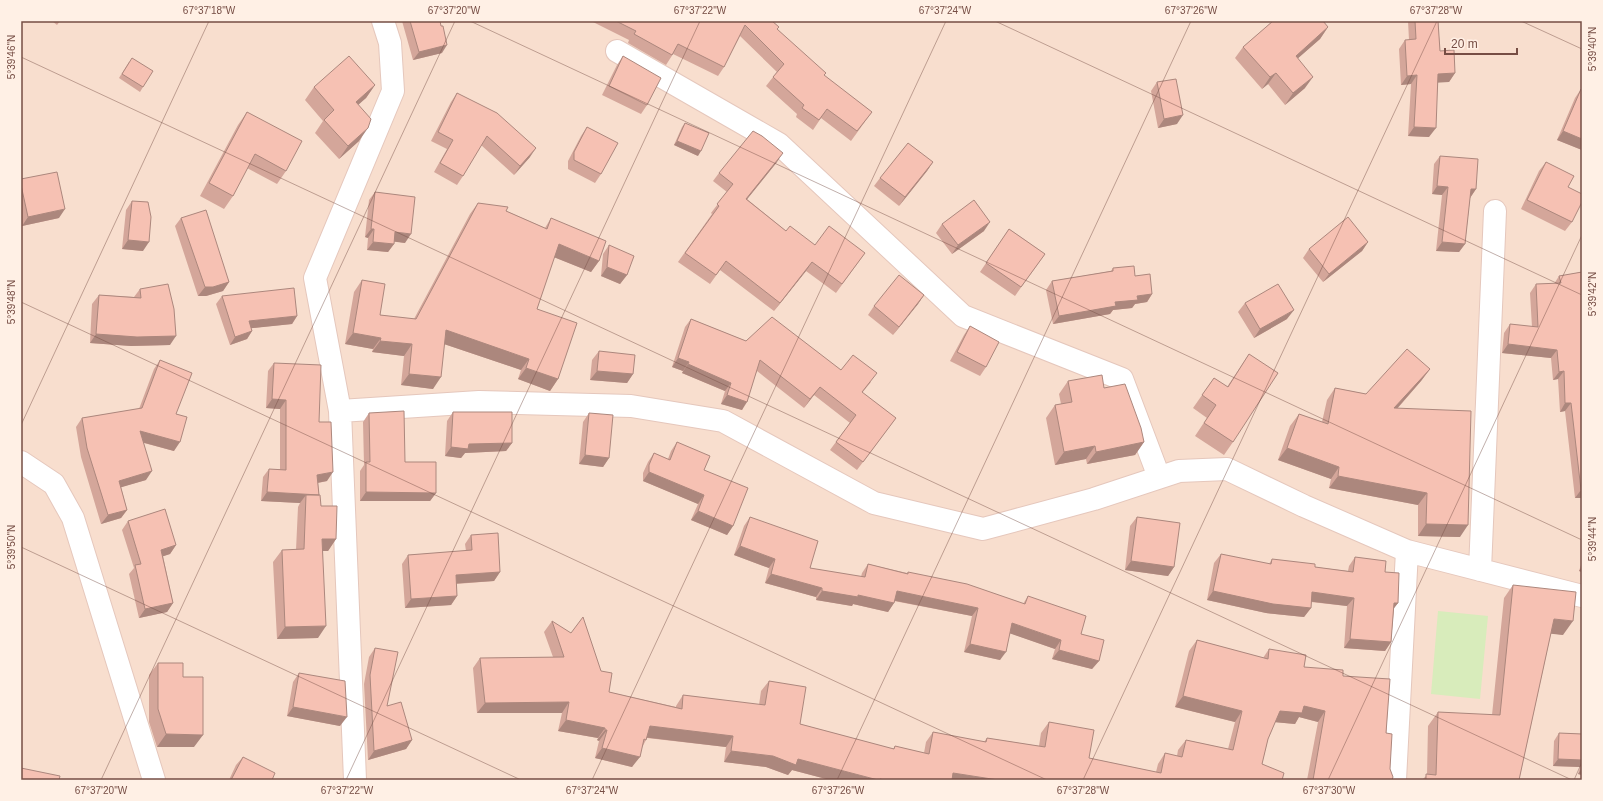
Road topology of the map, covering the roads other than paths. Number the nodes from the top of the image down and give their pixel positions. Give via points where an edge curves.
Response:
1 (383, 21) edge
2 (617, 50) dead end
3 (1496, 211) dead end
4 (340, 411) junction
5 (21, 462) edge
6 (1159, 477) junction
7 (1407, 551) junction
8 (1480, 570) junction
9 (1582, 596) edge
10 (154, 780) edge
11 (355, 780) edge
12 (1395, 780) edge

1 - 4 street via 390,43 393,91 315,278
2 - 6 street via 779,144 963,316 1122,379
3 - 8 street
4 - 6 street via 480,402 632,406 723,421 874,503 982,529 1094,499
4 - 11 street
5 - 10 street via 54,484 73,518
6 - 7 street via 1179,471 1227,469
7 - 8 street
7 - 12 street
8 - 9 street

